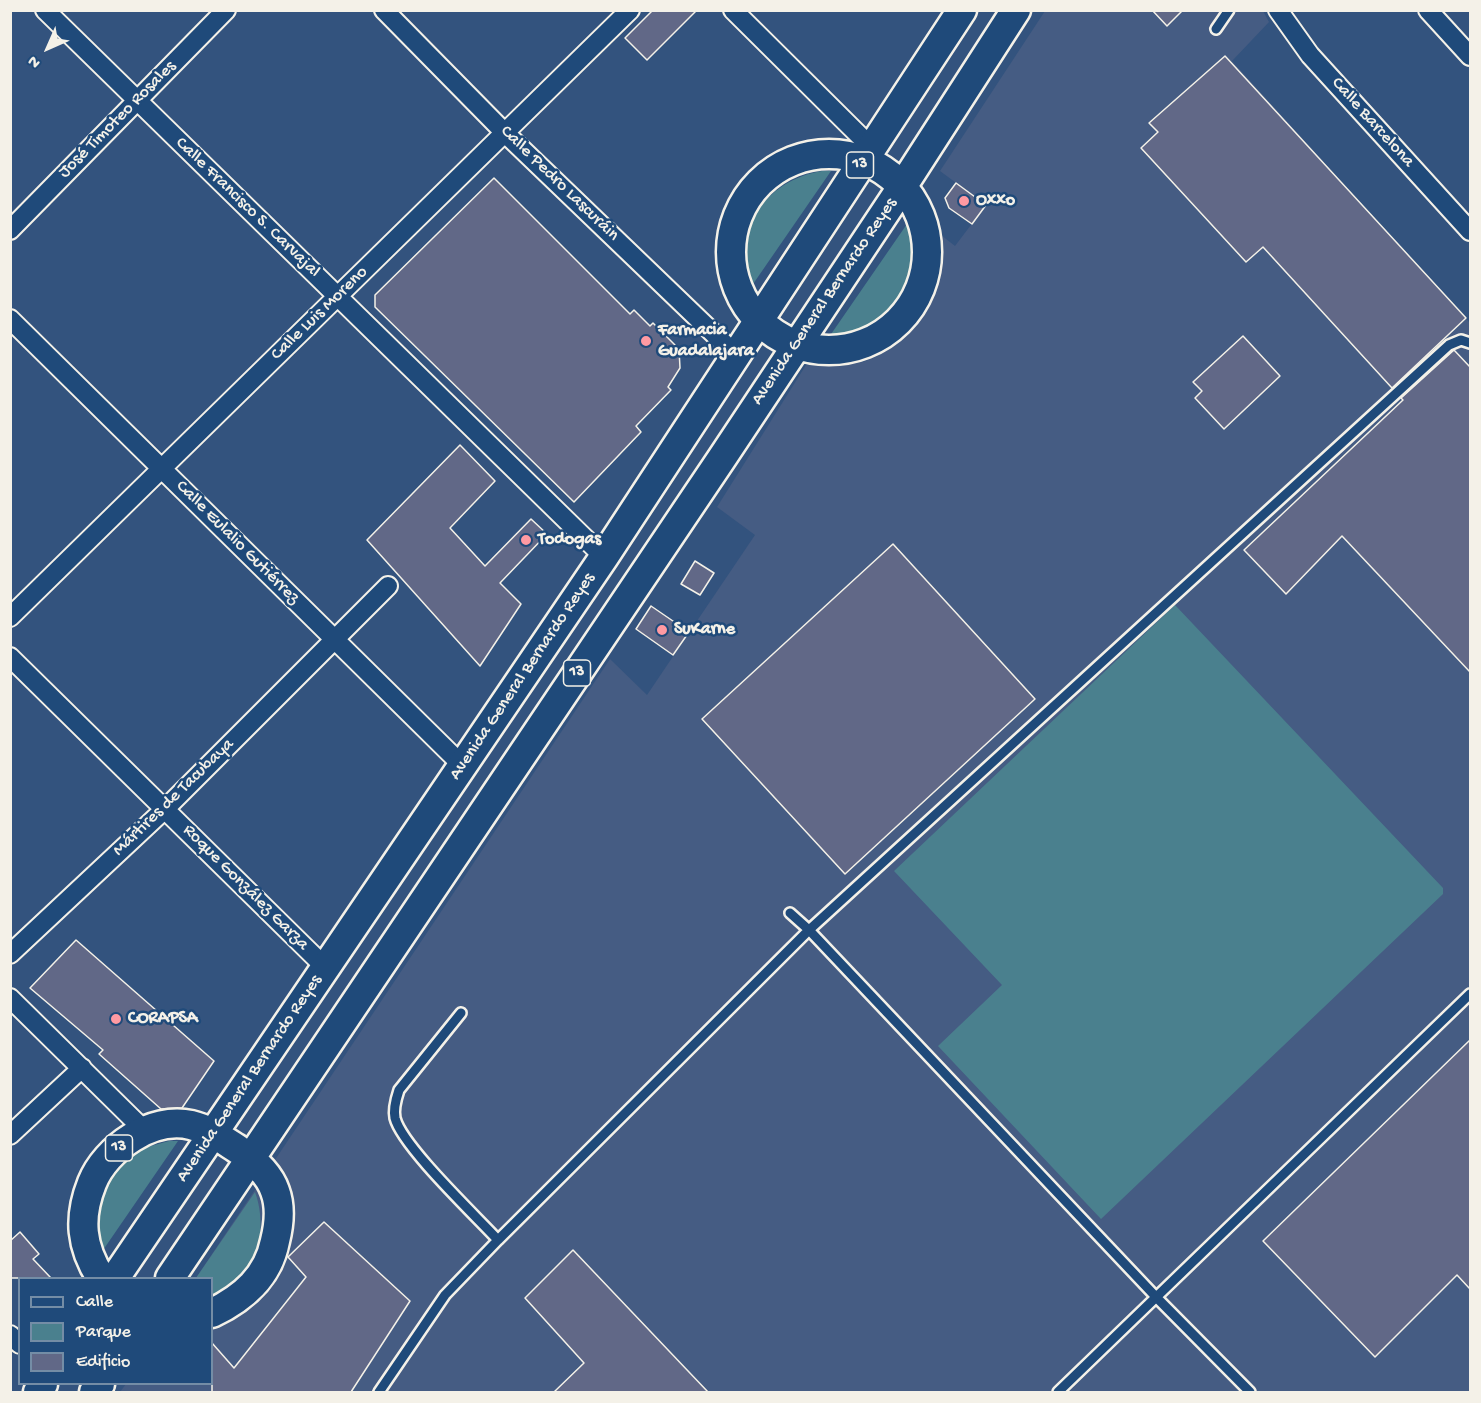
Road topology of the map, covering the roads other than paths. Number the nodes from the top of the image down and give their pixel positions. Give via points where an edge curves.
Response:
1 (45, 10) edge
2 (226, 10) edge
3 (384, 10) edge
4 (630, 10) edge
5 (733, 10) edge
6 (962, 10) edge
7 (1016, 10) edge
8 (1229, 10) edge
9 (1278, 10) edge
10 (1428, 10) edge
11 (1216, 29) dead end
12 (1470, 56) edge
13 (137, 101) junction
14 (505, 133) junction
15 (868, 153) junction
16 (902, 187) junction
17 (10, 230) edge
18 (1470, 231) edge
19 (338, 297) junction
20 (10, 319) edge
21 (759, 321) junction
22 (1470, 344) edge
23 (795, 345) junction
24 (736, 355) junction
25 (162, 468) junction
26 (604, 557) junction
27 (388, 586) dead end
28 (10, 617) edge
29 (335, 639) junction
30 (10, 657) edge
31 (463, 766) junction
32 (165, 810) junction
33 (790, 913) dead end
34 (809, 930) junction
35 (10, 954) edge
36 (325, 967) junction
37 (1470, 994) edge
38 (10, 998) edge
39 (461, 1012) dead end
40 (82, 1068) junction
41 (146, 1131) junction
42 (213, 1133) junction
43 (10, 1135) edge
44 (251, 1158) junction
45 (498, 1240) junction
46 (100, 1277) edge
47 (116, 1277) edge
48 (171, 1277) edge
49 (1157, 1298) junction
50 (213, 1312) edge
51 (379, 1392) edge
52 (1058, 1392) edge
53 (1250, 1392) edge

1 - 13 street, Calle Francisco S. Carvajal
2 - 13 street, José Timoteo Rosales
3 - 14 street, Calle Pedro Lascuráin
4 - 14 street, Calle Luis Moreno
5 - 15 street
6 - 15 main road, Avenida General Bernardo Reyes / 13
7 - 16 main road, Avenida General Bernardo Reyes / 13
8 - 11 lane
9 - 18 street, Calle Barcelona via 1310,55
10 - 12 street
13 - 17 street, José Timoteo Rosales
13 - 19 street, Calle Francisco S. Carvajal
14 - 19 street, Calle Luis Moreno
14 - 24 street, Calle Pedro Lascuráin
15 - 16 main road, 13
15 - 21 main road, Avenida General Bernardo Reyes / 13
15 - 21 main road, 13 via 807,156 789,162 754,189 741,208 731,255 742,298
16 - 23 main road, Avenida General Bernardo Reyes / 13
16 - 23 main road, 13 via 917,208 926,241 926,270 911,307 889,331 856,347 832,351
19 - 25 street, Calle Luis Moreno
19 - 26 street, Calle Francisco S. Carvajal
20 - 25 street, Calle Eulalio Gutiérrez
21 - 23 main road, 13
21 - 24 main road, Avenida General Bernardo Reyes / 13
22 - 34 lane via 1461,340 1449,345
23 - 44 main road, Avenida General Bernardo Reyes / 13
24 - 26 main road, Avenida General Bernardo Reyes / 13
25 - 28 street, Calle Luis Moreno
25 - 29 street, Calle Eulalio Gutiérrez
26 - 31 main road, Avenida General Bernardo Reyes / 13
27 - 29 street, Mártires de Tacubaya
29 - 31 street, Calle Eulalio Gutiérrez
29 - 32 street, Mártires de Tacubaya
30 - 32 street, Roque González Garza
31 - 36 main road, Avenida General Bernardo Reyes / 13
32 - 35 street, Mártires de Tacubaya
32 - 36 street, Roque González Garza
33 - 34 lane
34 - 45 lane
34 - 49 lane
36 - 42 main road, Avenida General Bernardo Reyes / 13
37 - 49 lane
38 - 40 street
39 - 45 lane via 399,1090 395,1117 407,1140
40 - 41 street
40 - 43 street
41 - 42 main road, 13 via 166,1125 190,1125
41 - 46 main road, 13 via 107,1158 85,1200 82,1230 90,1262
42 - 44 main road, 13
42 - 47 main road, Avenida General Bernardo Reyes / 13
44 - 48 main road, Avenida General Bernardo Reyes / 13
44 - 50 main road, 13 via 275,1191 280,1219 273,1251 258,1280 234,1302
45 - 51 lane via 445,1295
49 - 52 lane
49 - 53 lane

